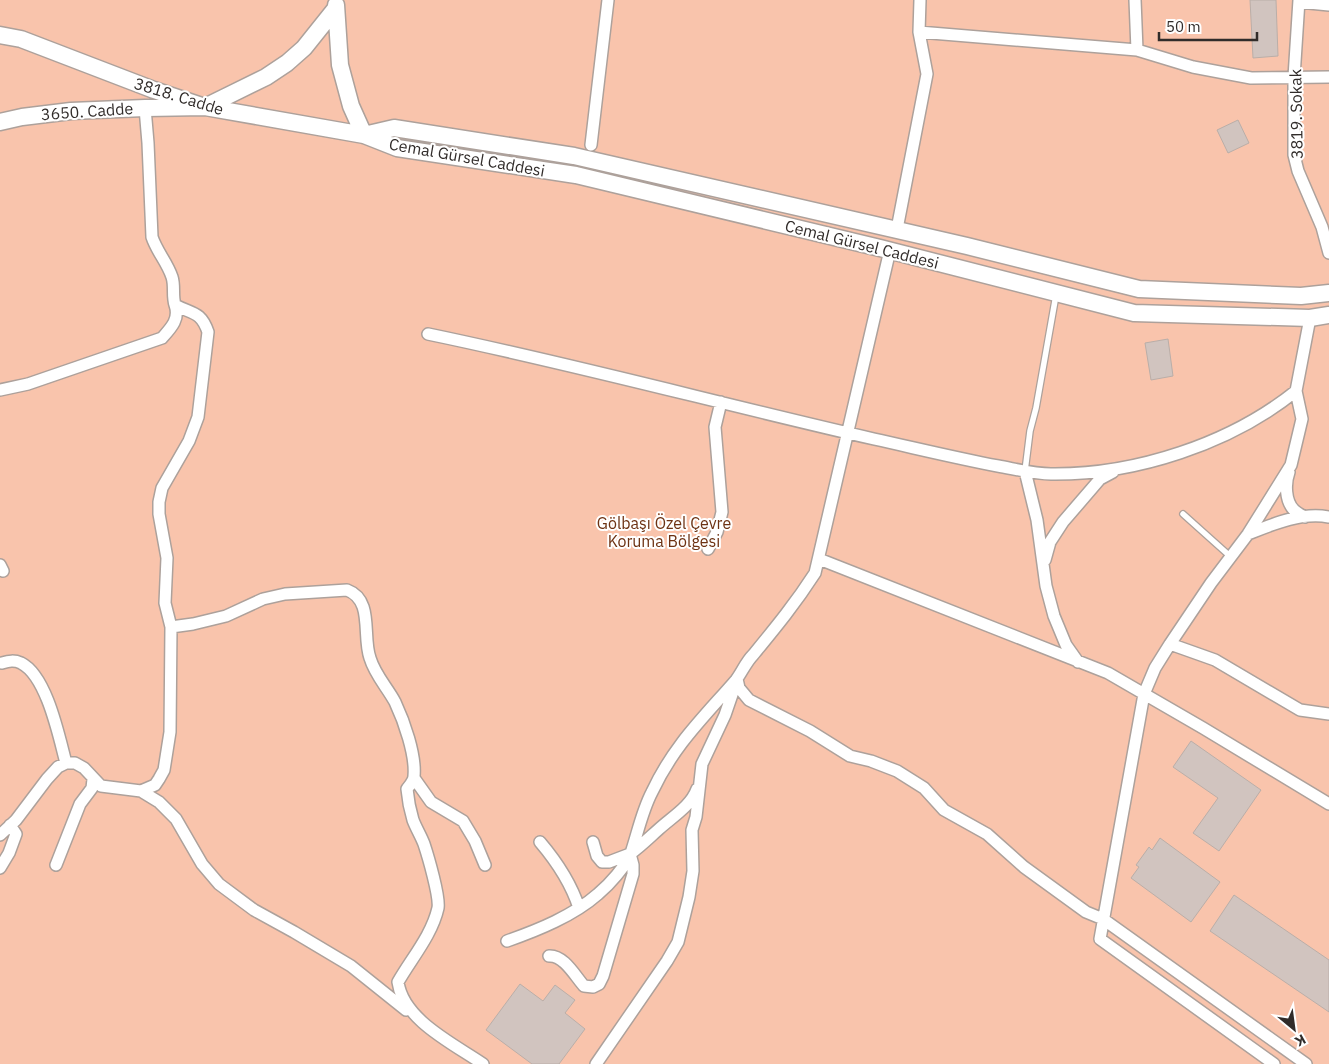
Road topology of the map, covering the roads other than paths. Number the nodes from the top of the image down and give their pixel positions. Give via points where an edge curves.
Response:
1 (608, 0) edge
2 (920, 0) edge
3 (1135, 0) edge
4 (1299, 1) edge
5 (337, 4) edge
6 (1329, 5) edge
7 (919, 32) junction
8 (0, 34) edge
9 (1137, 50) junction
10 (1294, 77) junction
11 (1329, 77) edge
12 (205, 107) junction
13 (145, 108) junction
14 (0, 122) edge
15 (364, 135) junction
16 (591, 145) dead end
17 (896, 229) junction
18 (890, 250) junction
19 (1329, 253) edge
20 (1056, 293) junction
21 (1329, 293) edge
22 (175, 305) junction
23 (1329, 315) edge
24 (1310, 318) junction
25 (428, 334) dead end
26 (0, 390) edge
27 (1296, 391) junction
28 (721, 402) junction
29 (848, 433) junction
30 (1291, 464) junction
31 (1119, 469) junction
32 (1025, 471) junction
33 (1183, 514) dead end
34 (1305, 517) junction
35 (1329, 517) edge
36 (1248, 534) junction
37 (708, 549) dead end
38 (1230, 557) junction
39 (819, 559) junction
40 (1044, 562) junction
41 (171, 627) junction
42 (1170, 644) junction
43 (1078, 662) junction
44 (2, 663) dead end
45 (737, 678) junction
46 (1144, 694) junction
47 (1329, 714) edge
48 (66, 763) junction
49 (414, 778) junction
50 (92, 779) junction
51 (699, 782) junction
52 (141, 791) junction
53 (1329, 804) edge
54 (10, 825) junction
55 (0, 835) edge
56 (540, 842) dead end
57 (593, 842) dead end
58 (630, 854) junction
59 (56, 865) dead end
60 (485, 865) dead end
61 (0, 868) edge
62 (579, 908) junction
63 (1103, 919) junction
64 (507, 941) dead end
65 (549, 956) dead end
66 (423, 1023) junction
67 (483, 1064) edge
68 (596, 1064) edge
69 (1274, 1064) edge
70 (1306, 1064) edge

1 - 16 street
2 - 7 street
3 - 9 street
4 - 6 street
4 - 10 street, 3819. Sokak
5 - 12 street via 313,38 287,63
5 - 15 street via 338,46 344,86
7 - 9 street
7 - 17 street via 927,74
8 - 12 street, 3818. Cadde
9 - 10 street via 1193,67 1251,78
10 - 11 street
10 - 19 street, 3819. Sokak via 1294,155
12 - 13 street, 3650. Cadde
12 - 15 street, 3818. Cadde
13 - 14 street, 3650. Cadde via 48,113
13 - 22 street via 152,237 172,278
15 - 17 street, Cemal Gürsel Caddesi via 394,128 574,156
15 - 18 street, Cemal Gürsel Caddesi via 397,148 576,175
17 - 21 street, Cemal Gürsel Caddesi via 1139,289 1301,296
18 - 20 street, Cemal Gürsel Caddesi
18 - 29 street
20 - 24 street, Cemal Gürsel Caddesi via 1134,313
20 - 32 lane
22 - 26 street via 177,318 162,338 28,384
22 - 41 street via 199,316 208,332 198,417 190,441 162,488 159,502 167,558 165,603
23 - 24 street, Cemal Gürsel Caddesi
24 - 27 street
25 - 28 street via 518,352
27 - 30 street via 1302,419
27 - 31 street via 1280,404 1219,437
28 - 29 street
28 - 37 street via 715,427 722,512
29 - 32 street
29 - 39 street
30 - 34 street via 1287,479 1288,499 1294,510
30 - 36 street
31 - 32 street via 1049,474
31 - 40 street via 1100,479 1063,522 1050,542
32 - 40 street via 1038,520
33 - 38 lane
34 - 35 street
34 - 36 street via 1292,518
36 - 38 street
38 - 42 street
39 - 43 street
39 - 45 street via 815,573 796,603
40 - 43 street via 1054,616 1066,645
41 - 49 street via 226,616 263,599 285,594 341,590 356,593 362,601 370,658 396,704 411,743
41 - 52 street via 168,749 159,779 155,785
42 - 46 street
42 - 47 street via 1215,660 1300,710
43 - 46 street
44 - 48 street via 13,660 22,663 41,685
45 - 51 street via 725,715 702,764
45 - 58 street via 695,724 669,759 638,824
45 - 63 street via 749,700 850,756 871,761 924,788 944,810 987,834 1024,867 1086,912
46 - 53 street
46 - 63 street
48 - 50 street via 84,768
48 - 54 street via 46,778
49 - 60 street via 431,802 462,820
49 - 66 street via 407,790 409,807 424,845 438,906 418,951 398,982 405,1004
50 - 52 street via 101,786
50 - 59 street via 92,788 80,804
51 - 58 street via 690,802
51 - 68 street via 692,830 693,871 678,942
52 - 66 street via 159,802 176,819 202,864 219,884 254,910 351,966
54 - 55 street
54 - 61 street via 16,834
56 - 62 street via 560,866
57 - 58 street via 602,862
58 - 62 street via 616,875
58 - 65 street via 633,874 599,984 584,986 565,964 553,955
62 - 64 street
63 - 69 street via 1100,939
63 - 70 street
66 - 67 street

